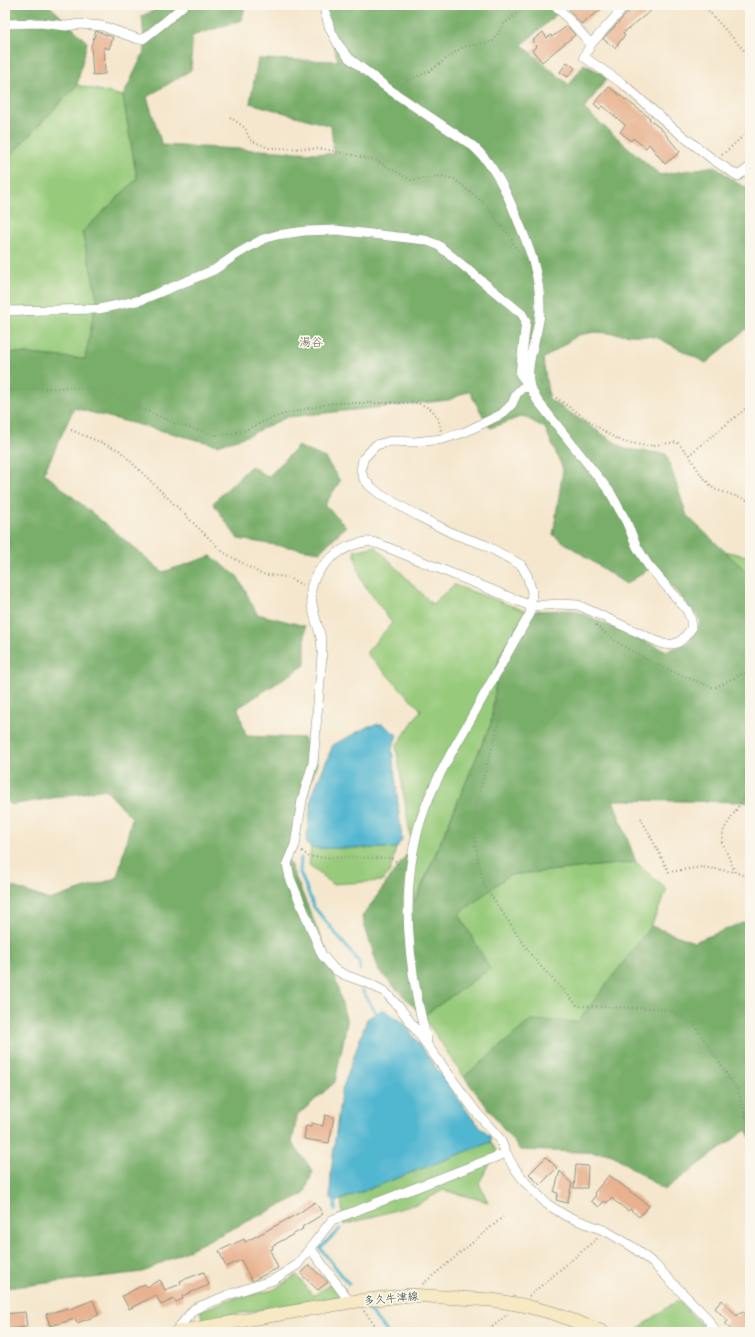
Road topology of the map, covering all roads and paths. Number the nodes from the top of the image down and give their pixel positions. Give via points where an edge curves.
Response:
1 (184, 5) edge
2 (323, 5) edge
3 (528, 5) edge
4 (554, 5) edge
5 (626, 5) edge
6 (703, 5) edge
7 (5, 24) edge
8 (591, 44) junction
9 (750, 57) edge
10 (390, 90) junction
11 (230, 117) dead end
12 (750, 130) edge
13 (715, 161) junction
14 (750, 166) edge
15 (519, 253) dead end
16 (5, 310) edge
17 (529, 368) junction
18 (530, 387) junction
19 (5, 391) edge
20 (750, 405) edge
21 (72, 430) dead end
22 (443, 439) junction
23 (689, 455) junction
24 (750, 501) edge
25 (311, 588) junction
26 (531, 606) junction
27 (589, 610) junction
28 (750, 670) edge
29 (488, 688) junction
30 (750, 785) edge
31 (641, 818) dead end
32 (295, 845) junction
33 (735, 872) junction
34 (401, 876) dead end
35 (750, 878) edge
36 (429, 1047) junction
37 (750, 1130) edge
38 (506, 1153) junction
39 (503, 1217) dead end
40 (606, 1231) junction
41 (310, 1248) junction
42 (410, 1295) junction
43 (350, 1302) junction
44 (522, 1305) junction
45 (176, 1332) edge
46 (380, 1332) edge
47 (486, 1332) edge
48 (603, 1332) edge
49 (715, 1332) edge

1 - 7 street via 143,39 102,26
2 - 10 street via 330,29 349,58
3 - 10 path via 504,24 493,41 463,47 431,70
4 - 8 street
5 - 8 street
6 - 9 path
8 - 13 street via 584,57 623,84
10 - 17 street via 473,146 484,156 502,185 530,251 539,284 540,313
11 - 15 path via 245,128 250,140 269,148 324,149 374,160 410,180 441,176 454,179 484,203 509,235
12 - 13 path
13 - 14 street via 738,176
16 - 18 street via 99,308 141,300 208,273 263,239 277,235 336,230 425,240 438,245 522,314 526,321 520,374
17 - 18 street
17 - 23 path via 534,371 548,392 608,434 624,442 647,446 676,442
18 - 22 street via 522,388 502,414 465,432
18 - 27 street via 537,400 610,492 648,565 687,610 691,629 682,641 672,645 662,644
19 - 22 path via 69,387 90,389 113,395 174,423 215,435 246,430 284,414 332,403 417,403 427,406 436,413
20 - 23 path
21 - 25 path via 119,450 223,552 260,574 286,577
22 - 26 street via 391,441 376,446 363,459 361,471 364,479 381,495 418,516 454,534 485,545 521,565 532,592
23 - 24 path via 701,475 714,489
25 - 26 street via 318,572 336,554 350,546 368,542 384,546
25 - 32 street via 322,656 313,763 302,800
26 - 27 street via 578,605
26 - 29 street via 530,614
27 - 28 path via 595,624 609,637 647,659 711,687
29 - 36 street via 432,790 421,819 408,882 408,915 417,1001
29 - 37 path via 498,700 501,717 475,806 475,846 484,885 534,958 578,1006 668,1009 694,1024 738,1090
30 - 33 path via 723,834 722,842
31 - 33 path via 669,872 702,867
32 - 34 path via 309,856 391,858 397,862
32 - 36 street via 287,863 290,878 322,955 345,976 385,992
33 - 35 path
36 - 38 street via 476,1112 500,1139
38 - 40 street via 513,1166 547,1204 566,1216
38 - 41 street via 332,1220
39 - 42 path
40 - 44 path via 531,1294
40 - 49 street via 633,1247 654,1264 706,1317
41 - 43 street
41 - 45 street via 297,1265 272,1280 194,1309
42 - 43 main road, 多久牛津線
42 - 44 main road, 多久牛津線 via 492,1300
43 - 45 main road, 多久牛津線
43 - 46 path via 362,1310
44 - 47 path
44 - 48 main road, 多久牛津線

